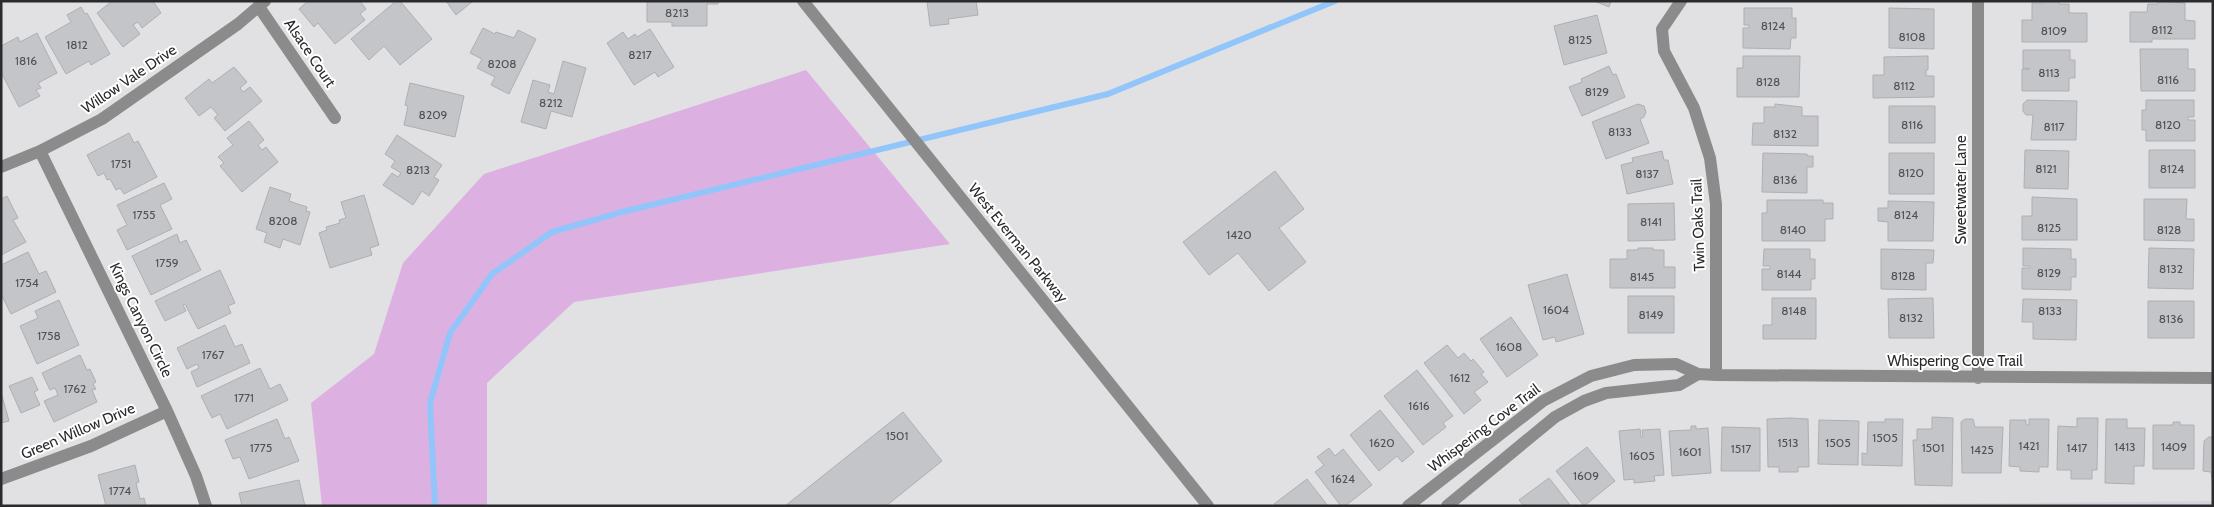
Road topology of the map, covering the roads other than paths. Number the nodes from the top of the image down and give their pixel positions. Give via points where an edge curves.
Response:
1 (803, 1) edge
2 (1681, 1) edge
3 (1978, 1) edge
4 (262, 4) edge
5 (334, 118) dead end
6 (40, 151) junction
7 (1, 167) edge
8 (1698, 374) junction
9 (1716, 375) junction
10 (1978, 378) junction
11 (2213, 378) edge
12 (167, 410) junction
13 (1514, 424) junction
14 (1527, 440) junction
15 (1, 479) edge
16 (206, 506) edge
17 (1208, 506) edge
18 (1408, 506) edge
19 (1447, 506) edge

1 - 17 street, West Everman Parkway
2 - 9 street, Twin Oaks Trail via 1662,29 1664,51 1694,108 1710,158 1716,204
3 - 10 street, Sweetwater Lane
4 - 5 street, Alsace Court
4 - 6 street, Willow Vale Drive via 102,120
6 - 7 street, Willow Vale Drive
6 - 12 street, Kings Canyon Circle
8 - 9 street, Whispering Cove Trail
8 - 13 street, Whispering Cove Trail via 1676,364 1634,365 1609,370 1543,401
8 - 14 street via 1678,385 1606,393 1584,401 1555,417
9 - 10 street, Whispering Cove Trail
10 - 11 street, Whispering Cove Trail
12 - 15 street, Green Willow Drive via 91,446
12 - 16 street, Kings Canyon Circle
13 - 14 street
13 - 18 street, Whispering Cove Trail
14 - 19 street

